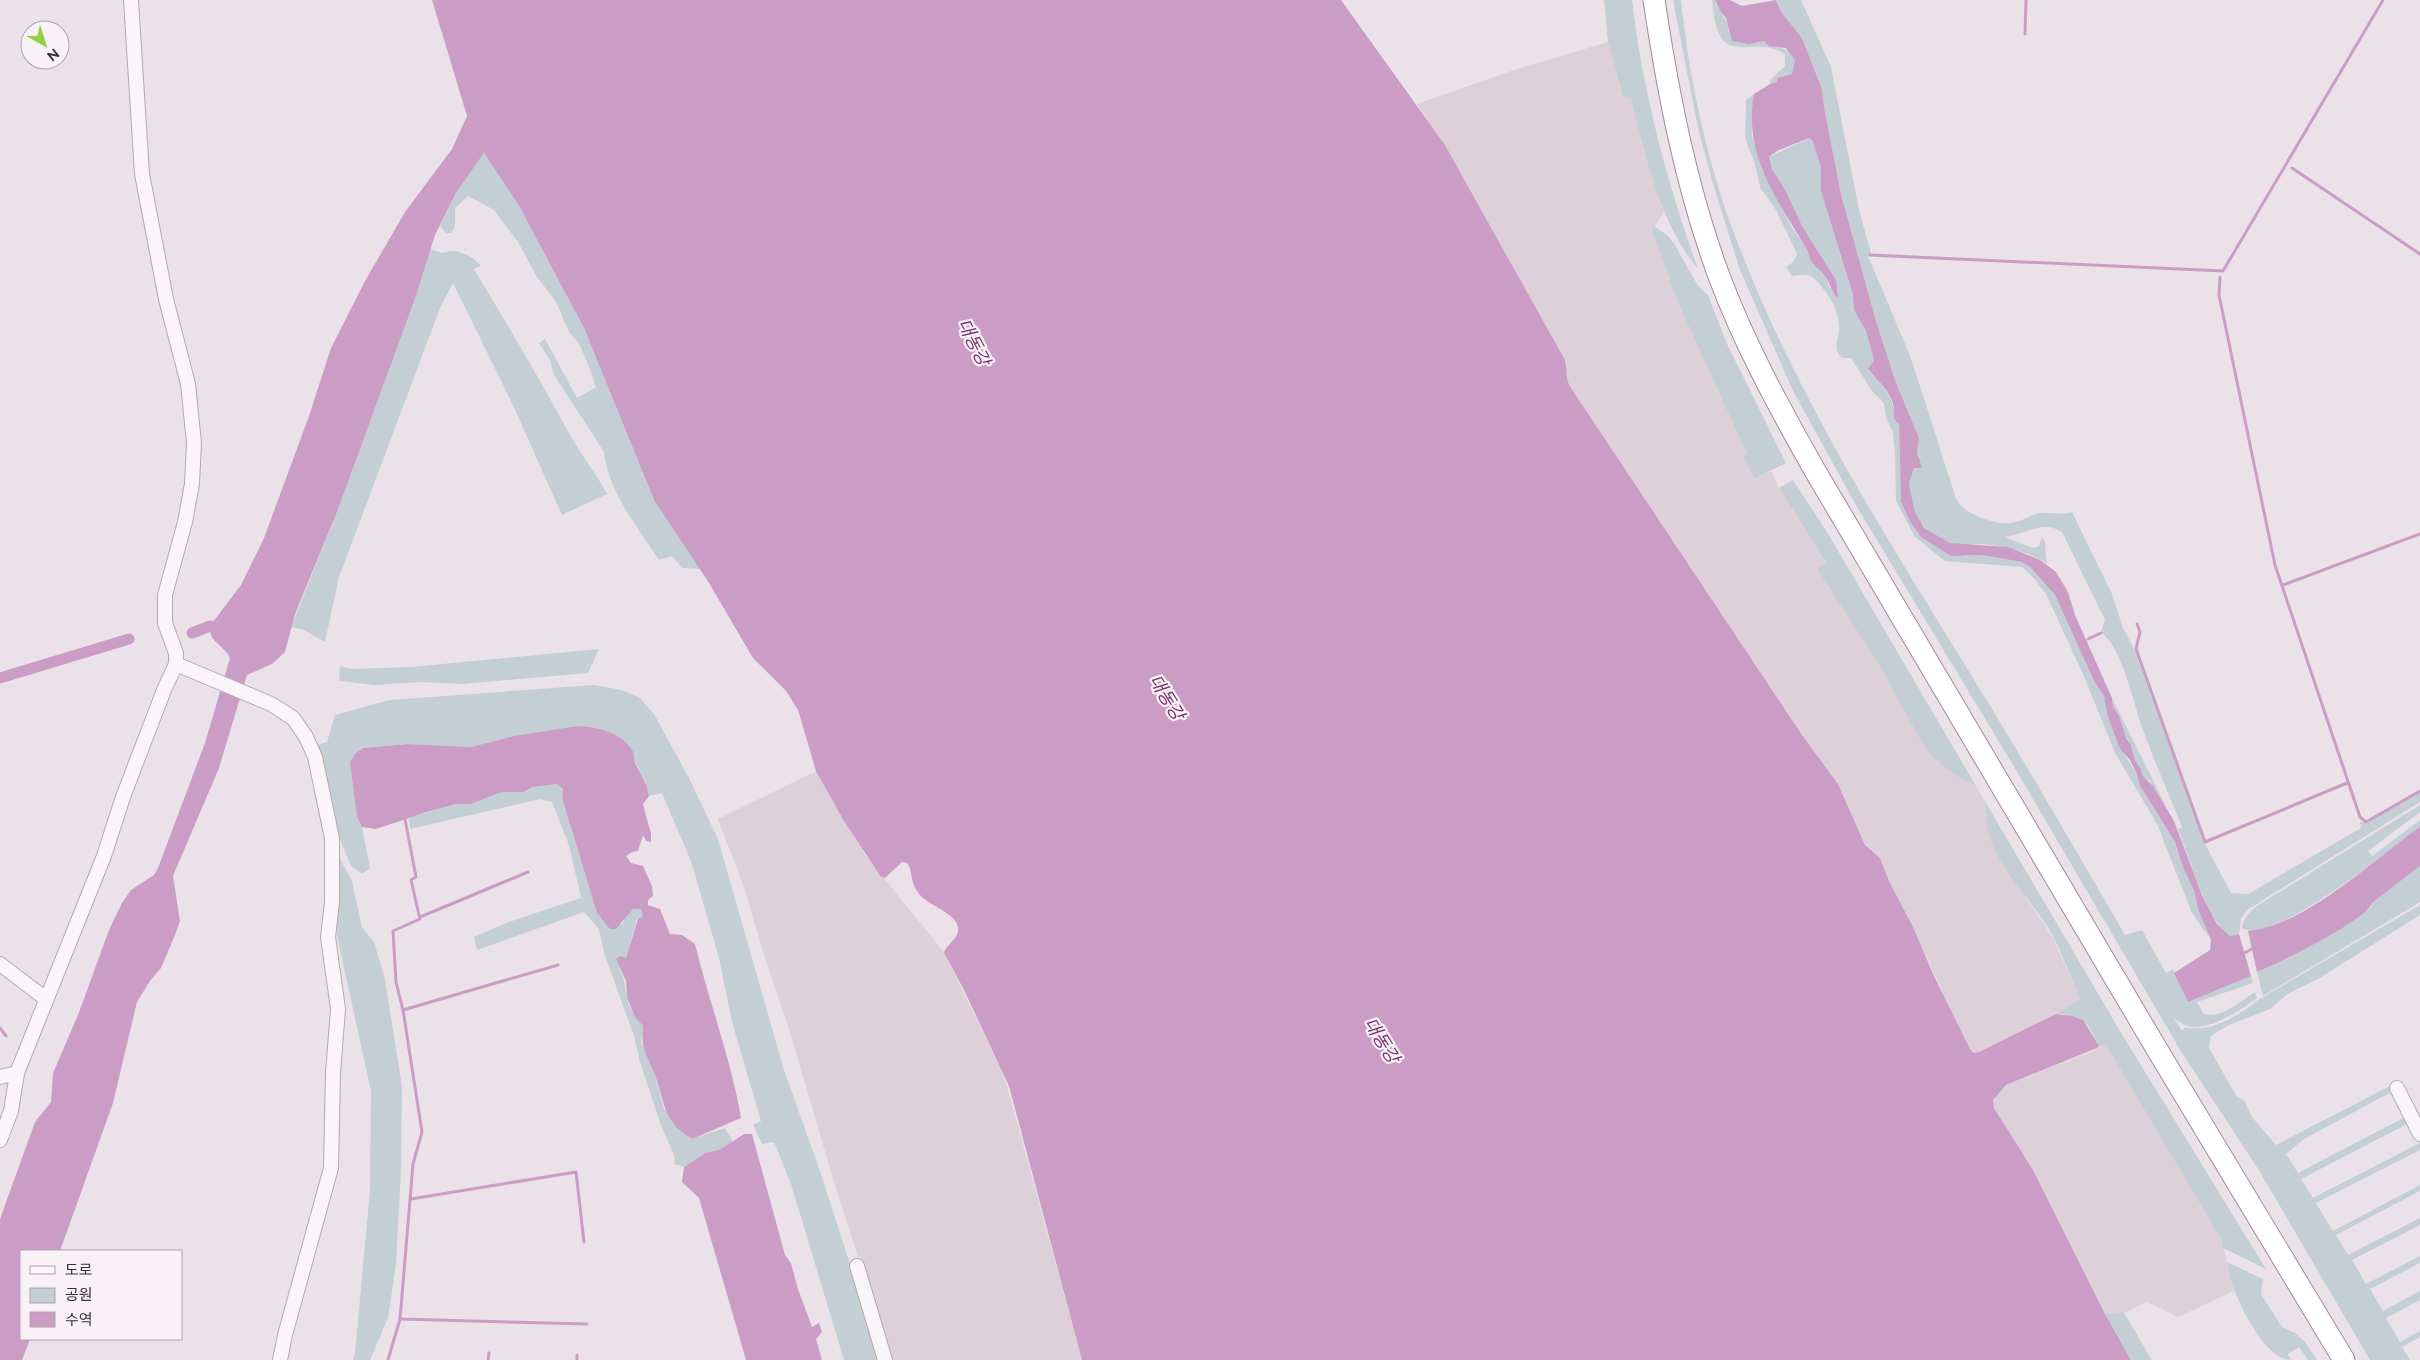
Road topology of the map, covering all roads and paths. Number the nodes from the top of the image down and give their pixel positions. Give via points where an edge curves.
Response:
1 (131, 0) edge
2 (1654, 0) edge
3 (176, 664) junction
4 (0, 964) edge
5 (46, 999) junction
6 (17, 1073) junction
7 (0, 1077) edge
8 (2397, 1088) dead end
9 (2420, 1134) edge
10 (0, 1140) edge
11 (857, 1266) dead end
12 (280, 1360) edge
13 (886, 1360) edge
14 (2344, 1360) edge

1 - 3 street via 142,174 166,298 188,384 194,443 192,484 185,522 165,596 164,623 176,653
2 - 14 highway via 1671,100 1707,239 1719,276 1764,376 1814,469
3 - 5 street
3 - 12 street via 284,711 293,718 315,757 332,838 332,902 328,937 338,1009 331,1168
4 - 5 street
5 - 6 street
6 - 7 street
6 - 10 street via 11,1111
8 - 9 street
11 - 13 street

